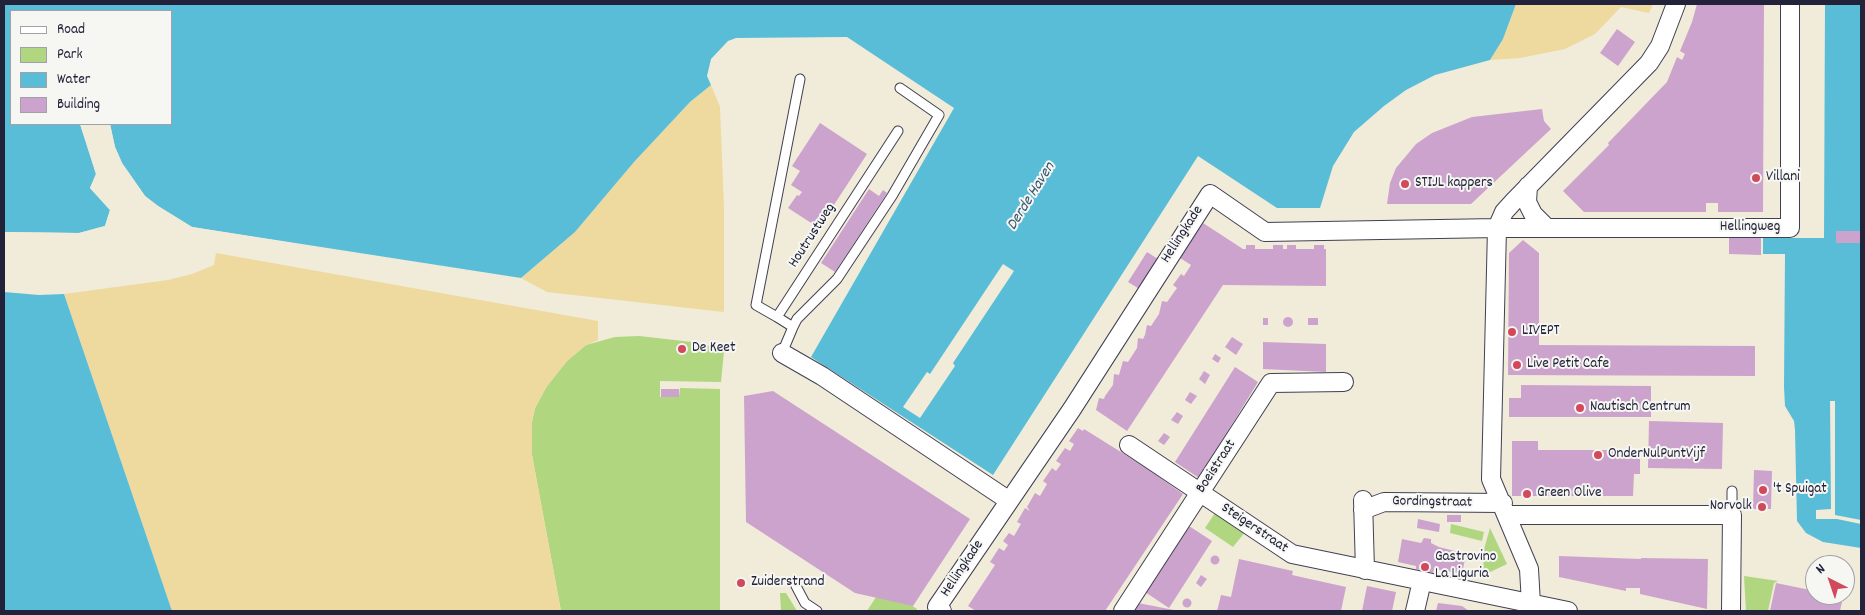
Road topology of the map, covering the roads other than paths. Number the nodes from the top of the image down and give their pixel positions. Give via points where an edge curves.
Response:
1 (1676, 4) edge
2 (1790, 4) edge
3 (800, 79) dead end
4 (900, 88) dead end
5 (898, 131) dead end
6 (1528, 186) junction
7 (1546, 227) junction
8 (1497, 228) junction
9 (777, 317) junction
10 (792, 327) junction
11 (782, 353) joint
12 (1344, 382) dead end
13 (1129, 445) dead end
14 (1732, 491) dead end
15 (1200, 493) junction
16 (1008, 500) junction
17 (1506, 509) junction
18 (1732, 515) junction
19 (1365, 570) junction
20 (1422, 581) junction
21 (796, 586) dead end
22 (1531, 604) junction
23 (817, 611) edge
24 (942, 611) edge
25 (1123, 611) edge
26 (1415, 611) edge
27 (1568, 611) edge
28 (1731, 611) edge

1 - 6 street via 1660,46 1644,68
2 - 7 street, Hellingweg via 1790,228
3 - 9 lane via 756,305
4 - 10 lane via 939,115 892,196 837,279
5 - 9 lane, Houtrustweg
6 - 7 street via 1527,202
6 - 8 street via 1504,212
7 - 8 street, Hellingweg
8 - 16 street, Hellingkade via 1265,232 1210,194 1072,410
8 - 17 street via 1491,479
9 - 10 lane
10 - 11 lane
11 - 16 street via 822,376
12 - 15 street, Boeistraat via 1271,383
13 - 15 street, Steigerstraat
14 - 18 lane
15 - 19 street, Steigerstraat via 1292,554
15 - 25 street, Boeistraat
16 - 24 street, Hellingkade via 937,607
17 - 18 street
17 - 19 street, Gordingstraat via 1384,502 1363,505
17 - 22 street via 1529,569
18 - 28 street
19 - 20 street, Steigerstraat
20 - 22 street, Steigerstraat
20 - 26 street
21 - 23 lane via 805,603
22 - 27 street, Steigerstraat

